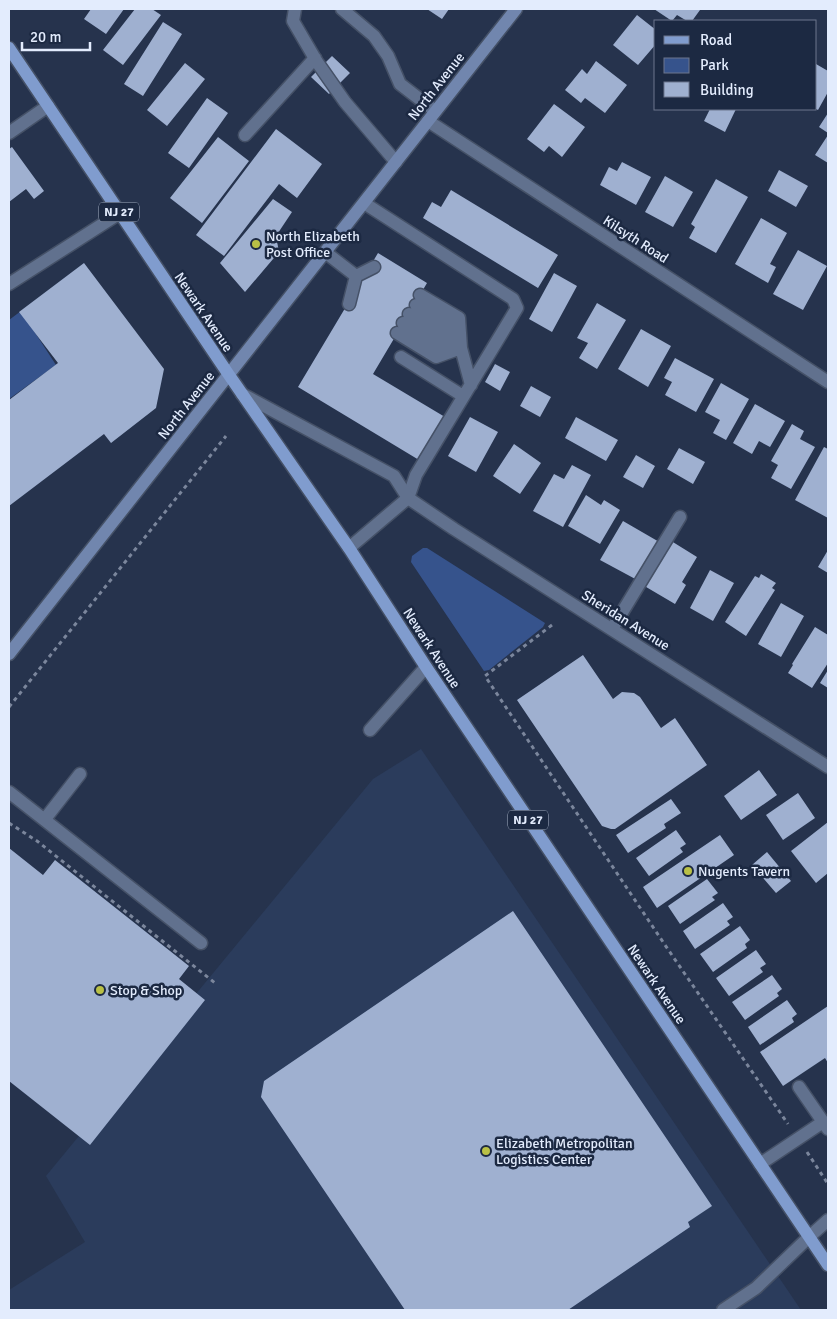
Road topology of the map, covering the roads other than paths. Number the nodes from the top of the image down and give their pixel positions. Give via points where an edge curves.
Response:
1 (295, 9) edge
2 (342, 9) edge
3 (516, 9) edge
4 (9, 48) edge
5 (315, 58) junction
6 (48, 106) junction
7 (432, 116) junction
8 (9, 133) edge
9 (245, 135) dead end
10 (396, 162) junction
11 (364, 203) junction
12 (120, 213) junction
13 (325, 252) junction
14 (9, 284) edge
15 (361, 284) dead end
16 (461, 348) junction
17 (402, 357) dead end
18 (229, 375) junction
19 (828, 382) edge
20 (470, 384) junction
21 (242, 394) junction
22 (463, 396) junction
23 (408, 498) junction
24 (680, 518) dead end
25 (349, 548) junction
26 (612, 629) junction
27 (9, 654) edge
28 (426, 667) junction
29 (370, 730) dead end
30 (828, 767) edge
31 (80, 774) dead end
32 (9, 792) edge
33 (45, 819) junction
34 (201, 943) dead end
35 (799, 1087) dead end
36 (825, 1126) edge
37 (760, 1164) junction
38 (828, 1220) edge
39 (809, 1236) junction
40 (828, 1265) edge
41 (723, 1310) edge

1 - 5 street via 293,21
2 - 7 street, Kilsyth Road via 374,36 388,56 400,84
3 - 7 main road, North Avenue
4 - 6 main road, Newark Avenue / NJ 27
5 - 9 street
5 - 10 street via 345,102
6 - 8 street
6 - 12 main road, Newark Avenue / NJ 27
7 - 10 main road, North Avenue
7 - 19 street, Kilsyth Road
10 - 11 main road, North Avenue
11 - 13 main road, North Avenue
11 - 20 street via 513,299 517,308
12 - 14 street
12 - 18 main road, Newark Avenue / NJ 27
13 - 15 street
13 - 18 main road, North Avenue
16 - 16 street via 459,318 409,314 442,348
16 - 20 street
17 - 22 street
18 - 21 main road, Newark Avenue / NJ 27
18 - 27 main road, North Avenue
20 - 22 street
21 - 23 street, Sheridan Avenue via 394,476
21 - 25 main road, Newark Avenue / NJ 27
22 - 23 street via 416,475
23 - 25 street
23 - 26 street, Sheridan Avenue
24 - 26 street
25 - 28 main road, Newark Avenue / NJ 27
26 - 30 street, Sheridan Avenue
28 - 29 street
28 - 37 main road, Newark Avenue / NJ 27
31 - 33 street
32 - 33 street
33 - 34 street
35 - 36 street
36 - 37 street
37 - 39 main road, Newark Avenue / NJ 27
38 - 39 street
39 - 40 main road, Newark Avenue / NJ 27
39 - 41 street via 756,1288

